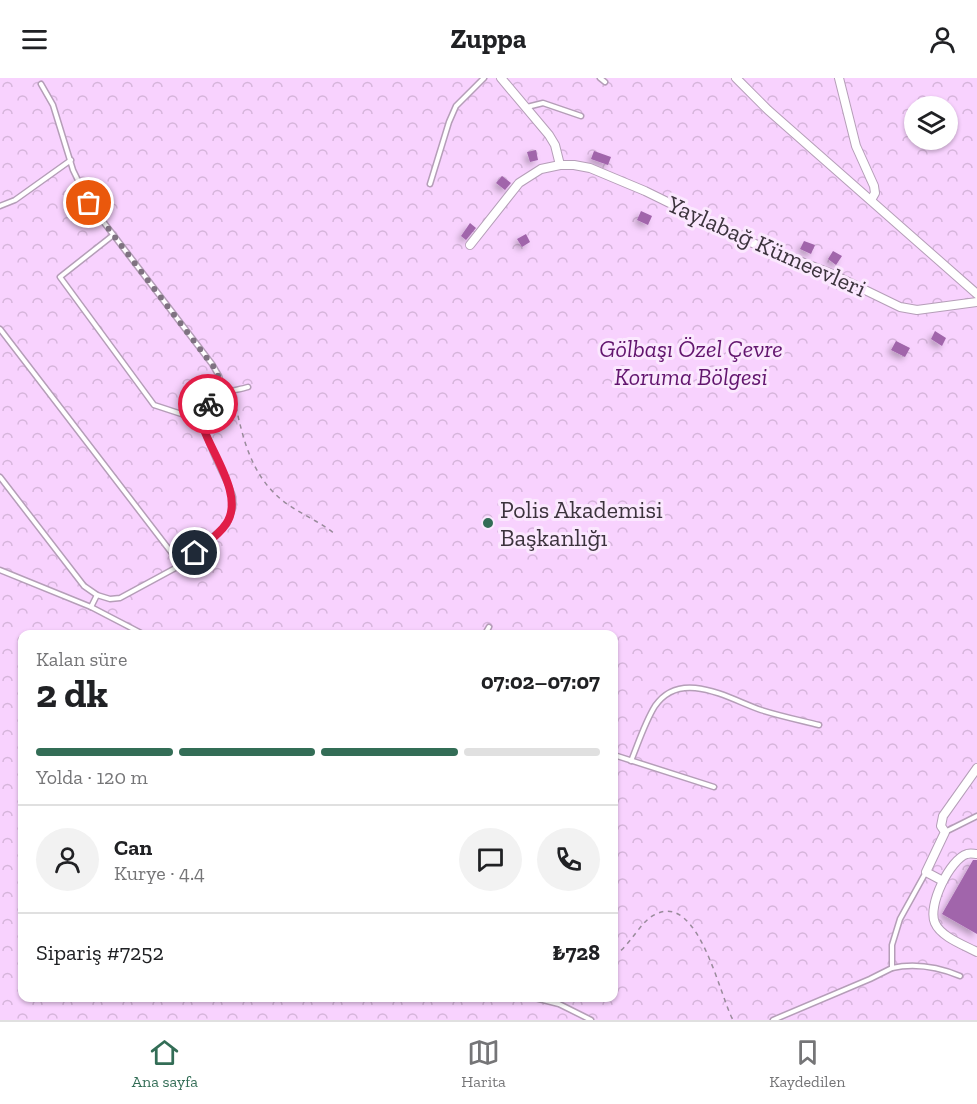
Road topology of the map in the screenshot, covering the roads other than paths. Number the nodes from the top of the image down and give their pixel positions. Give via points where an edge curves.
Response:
1 (484, 78) edge
2 (501, 78) edge
3 (600, 78) edge
4 (736, 78) edge
5 (839, 78) edge
6 (605, 82) dead end
7 (41, 84) dead end
8 (526, 107) junction
9 (581, 116) dead end
10 (71, 160) junction
11 (560, 165) junction
12 (430, 184) dead end
13 (871, 200) junction
14 (0, 206) edge
15 (112, 236) junction
16 (470, 245) dead end
17 (977, 294) edge
18 (977, 302) edge
19 (0, 329) edge
20 (248, 387) dead end
21 (224, 393) junction
22 (203, 421) junction
23 (0, 477) edge
24 (181, 565) junction
25 (0, 570) edge
26 (97, 595) junction
27 (91, 608) junction
28 (489, 627) dead end
29 (135, 630) edge
30 (487, 630) edge
31 (819, 725) dead end
32 (618, 756) edge
33 (631, 761) junction
34 (977, 768) edge
35 (714, 788) dead end
36 (977, 816) edge
37 (945, 832) junction
38 (977, 855) edge
39 (926, 872) junction
40 (944, 881) junction
41 (977, 952) edge
42 (892, 968) junction
43 (960, 976) dead end
44 (551, 1002) edge
45 (591, 1020) edge
46 (773, 1020) edge

1 - 12 lane via 456,106
2 - 8 street
3 - 6 lane
4 - 13 street
5 - 13 street via 856,146 874,186
7 - 10 lane via 53,105
8 - 9 lane via 543,103
8 - 11 street via 555,145
10 - 14 lane via 15,200
10 - 15 lane via 89,203
11 - 16 street, Yaylabağ Kümeevleri via 533,173 519,183
11 - 18 street, Yaylabağ Kümeevleri via 598,171 900,307 917,310
13 - 17 street
15 - 21 lane via 212,364
15 - 22 lane via 60,277 154,405
19 - 24 lane
20 - 21 lane
21 - 22 lane via 207,405
22 - 24 lane via 231,491 233,508 223,528
23 - 26 lane via 84,586
24 - 26 lane via 120,598
25 - 27 lane
26 - 27 lane
27 - 29 lane
28 - 30 lane
31 - 33 lane via 774,714 720,693 696,687 680,689 667,694 655,706
32 - 33 lane
33 - 35 lane
34 - 37 street via 943,816 941,826
36 - 37 lane
37 - 39 street
38 - 40 street via 968,854 957,862
39 - 40 street
39 - 42 lane via 900,919 892,945
40 - 41 street via 933,902 935,923
42 - 43 lane via 907,965 944,969
42 - 46 lane
44 - 45 lane

